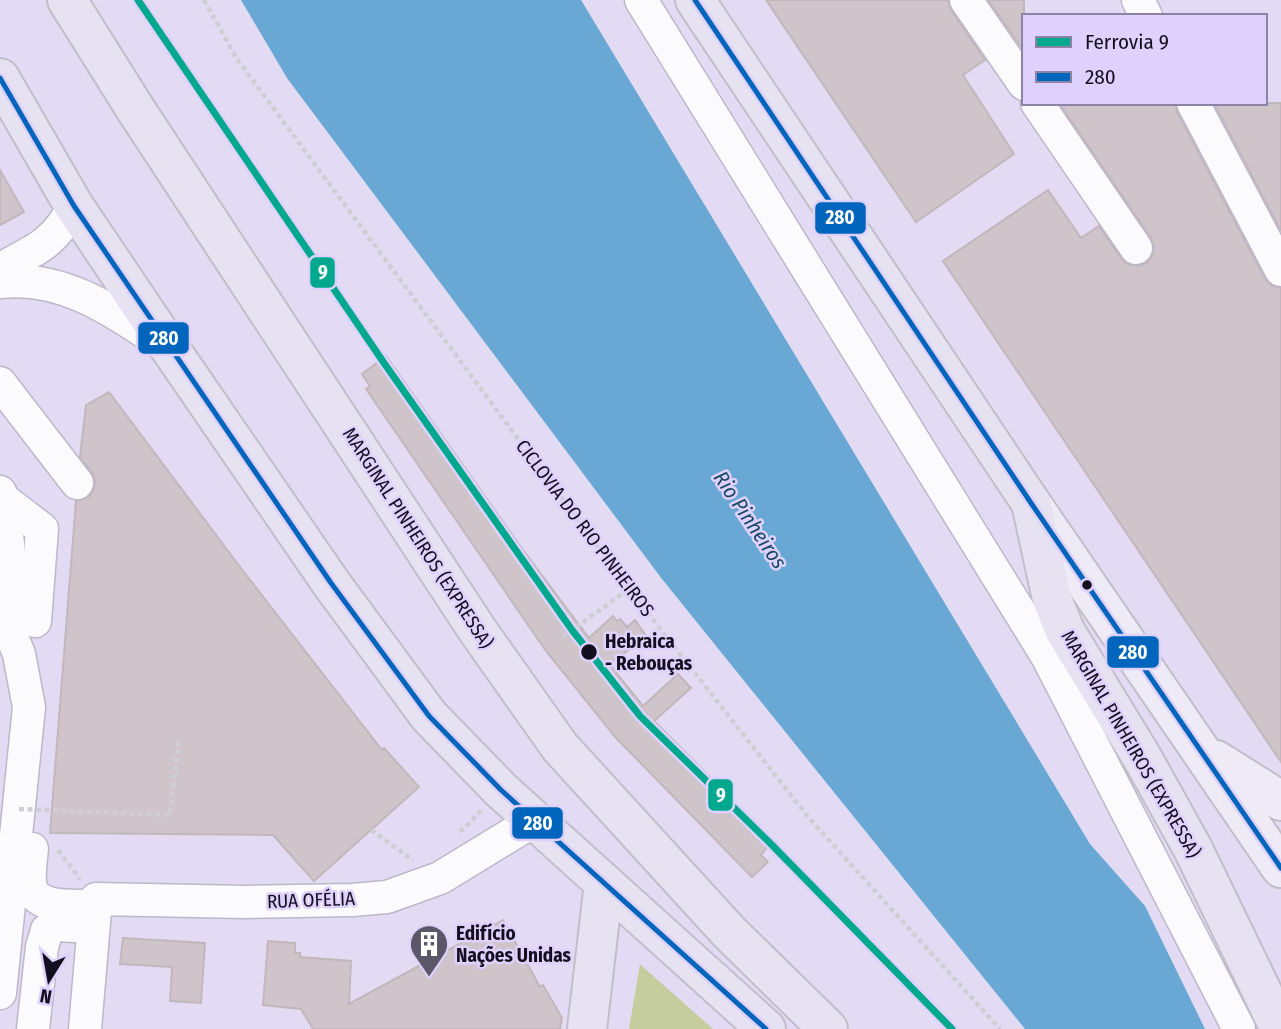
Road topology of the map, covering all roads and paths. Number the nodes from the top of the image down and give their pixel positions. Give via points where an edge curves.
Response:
1 (67, 0) edge
2 (204, 0) edge
3 (641, 0) edge
4 (695, 0) edge
5 (966, 0) edge
6 (0, 78) edge
7 (1022, 81) edge
8 (1038, 105) edge
9 (1194, 105) edge
10 (74, 206) junction
11 (1136, 248) dead end
12 (0, 268) edge
13 (1281, 270) edge
14 (0, 282) edge
15 (171, 350) junction
16 (0, 383) edge
17 (77, 483) dead end
18 (1031, 503) junction
19 (3, 513) edge
20 (331, 583) junction
21 (629, 589) junction
22 (35, 621) dead end
23 (562, 637) dead end
24 (179, 738) dead end
25 (1202, 752) junction
26 (500, 790) junction
27 (1281, 801) edge
28 (32, 807) junction
29 (536, 820) junction
30 (371, 830) dead end
31 (454, 839) dead end
32 (51, 841) dead end
33 (1281, 868) edge
34 (440, 878) junction
35 (604, 883) junction
36 (95, 911) junction
37 (729, 932) junction
38 (0, 993) edge
39 (33, 1029) edge
40 (85, 1029) edge
41 (587, 1029) edge
42 (766, 1029) edge
43 (828, 1029) edge
44 (1000, 1029) edge
45 (1239, 1029) edge
46 (1280, 1029) edge

1 - 37 highway, MARGINAL PINHEIROS (EXPRESSA) via 523,695 560,747
2 - 21 path, CICLOVIA DO RIO PINHEIROS via 237,59
3 - 45 street via 1047,656
4 - 18 highway, MARGINAL PINHEIROS (EXPRESSA)
5 - 7 street
6 - 10 highway
8 - 11 street
9 - 13 street
10 - 12 street via 58,234
10 - 15 highway
14 - 15 street via 28,280 80,293
15 - 20 highway
16 - 17 street
18 - 25 main road
18 - 46 highway, MARGINAL PINHEIROS (EXPRESSA) via 1046,577 1065,631 1193,849
19 - 22 street via 42,529
19 - 28 street via 10,632 29,707
20 - 26 highway via 429,716
20 - 37 highway via 391,642 497,761 575,835 636,881
21 - 23 path
21 - 44 path, CICLOVIA DO RIO PINHEIROS via 808,817
24 - 28 path, bridge via 170,815
25 - 27 main road
25 - 33 main road
26 - 29 highway
26 - 31 path
28 - 36 street via 30,885 34,892 39,900
28 - 38 street
29 - 34 street, RUA OFÉLIA
29 - 35 highway
30 - 34 path
32 - 36 path
34 - 36 street, RUA OFÉLIA via 387,897
35 - 41 highway
35 - 42 highway
36 - 39 street via 47,930 41,947
36 - 40 street
37 - 43 highway, MARGINAL PINHEIROS (EXPRESSA)

